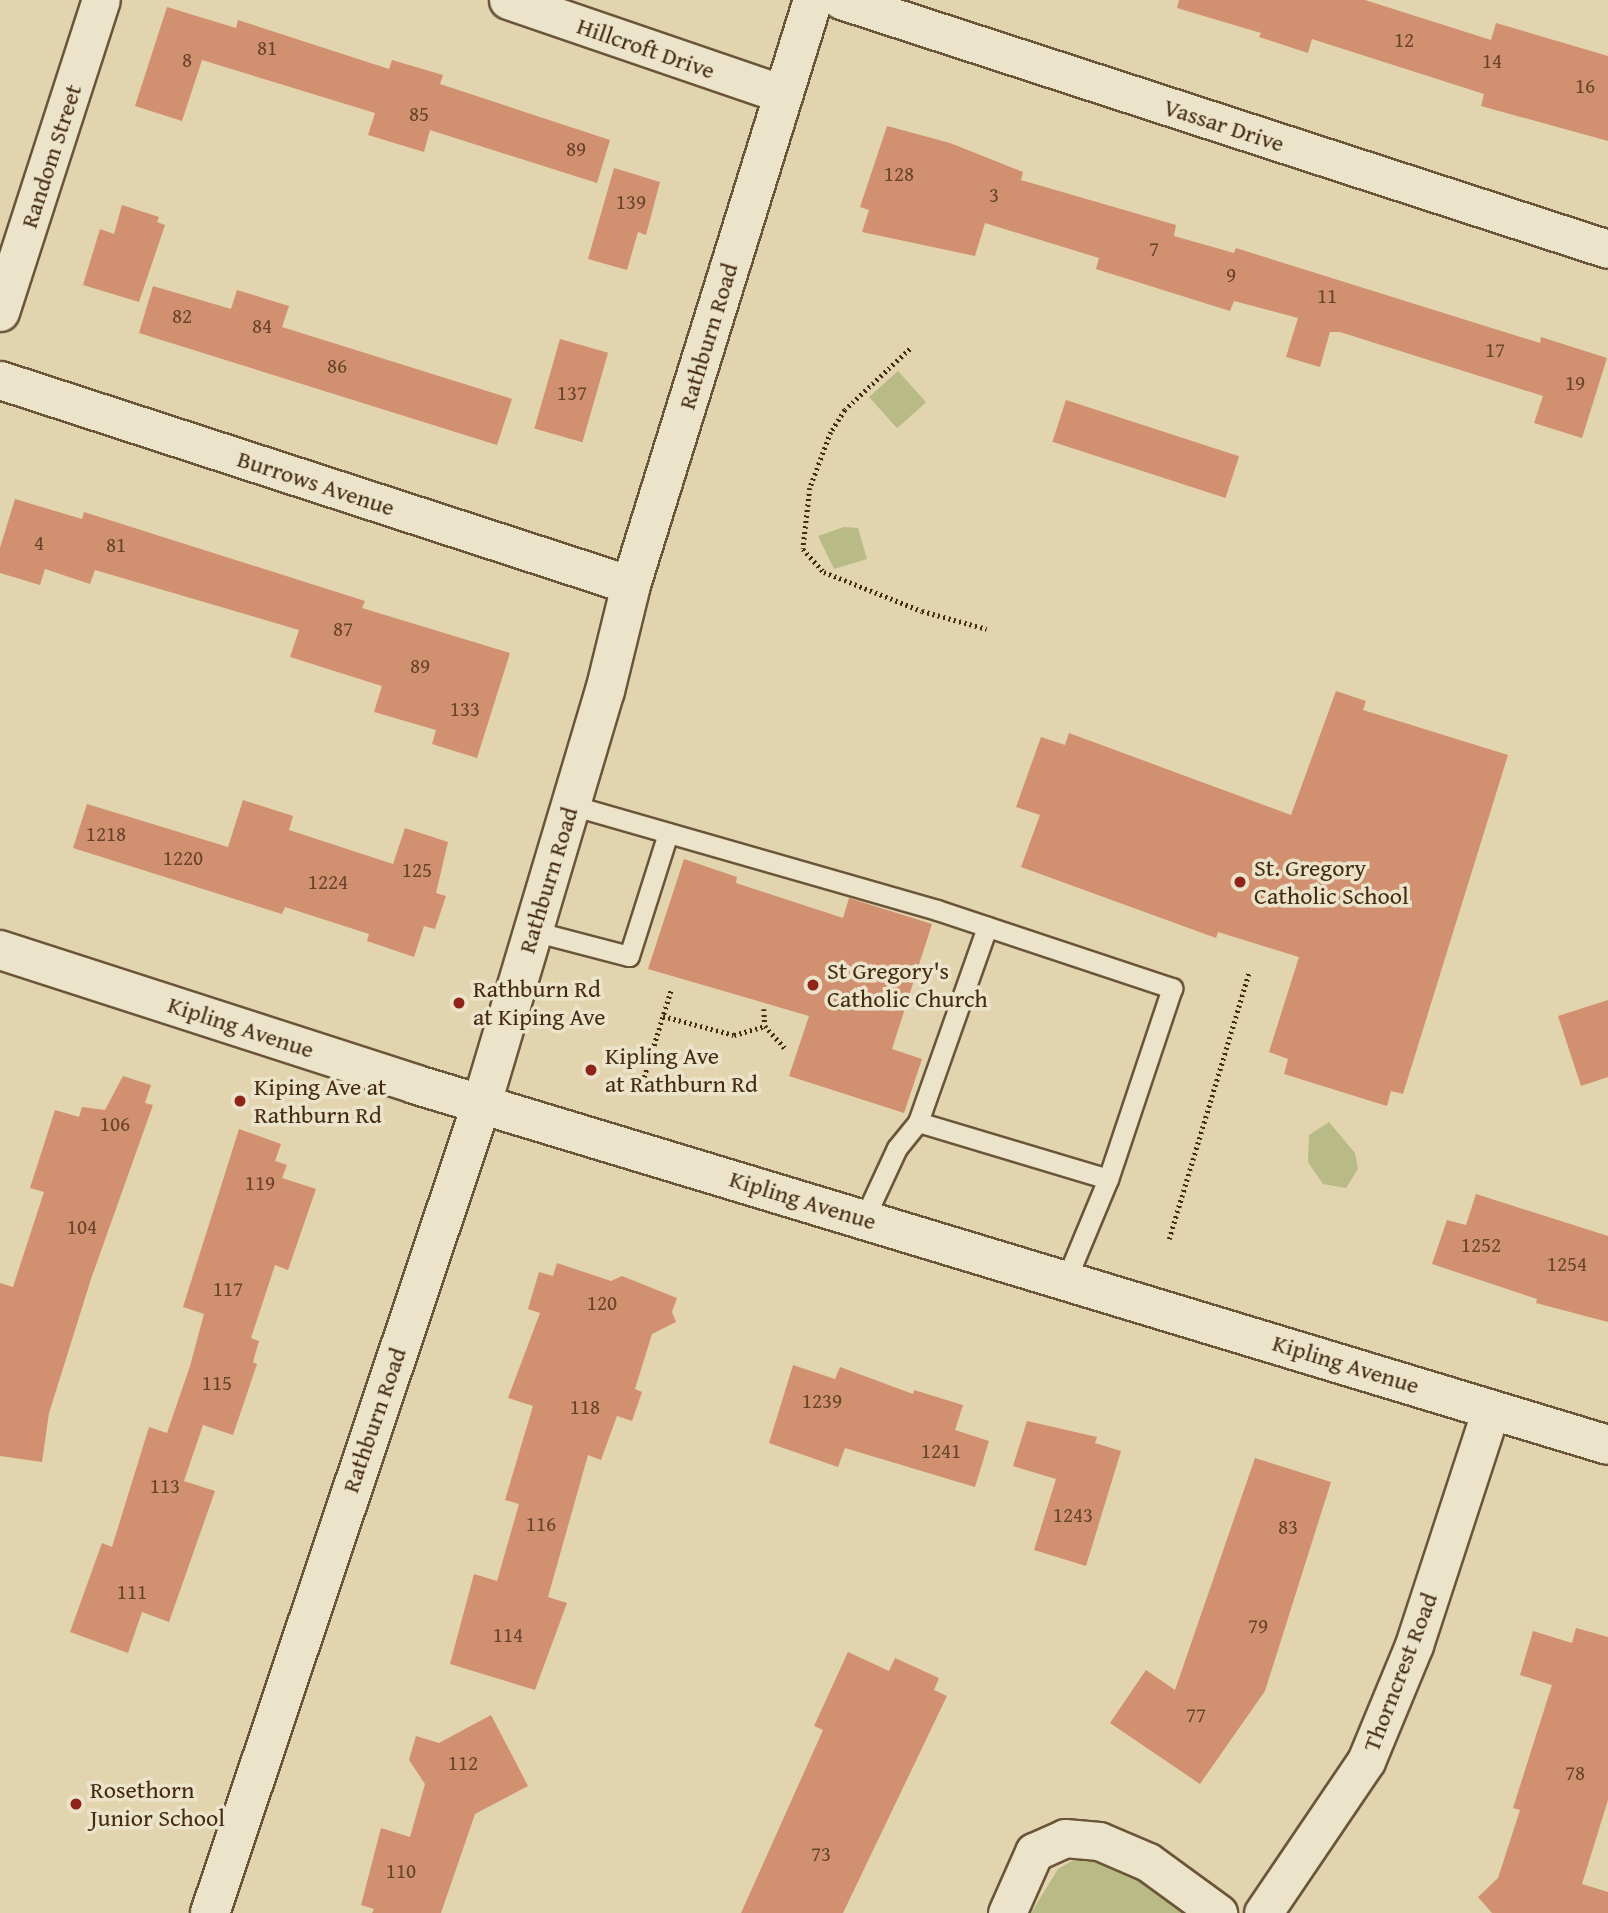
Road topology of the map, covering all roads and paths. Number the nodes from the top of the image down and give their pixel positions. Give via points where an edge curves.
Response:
1 (101, 0) edge
2 (508, 0) edge
3 (813, 0) edge
4 (841, 0) edge
5 (783, 94) junction
6 (1608, 249) edge
7 (0, 312) edge
8 (911, 349) dead end
9 (0, 380) edge
10 (631, 585) junction
11 (986, 629) dead end
12 (571, 805) junction
13 (668, 833) junction
14 (987, 927) junction
15 (533, 931) junction
16 (2, 956) edge
17 (1249, 972) dead end
18 (671, 990) dead end
19 (764, 1009) dead end
20 (663, 1016) junction
21 (765, 1026) junction
22 (786, 1049) dead end
23 (644, 1077) dead end
24 (482, 1102) junction
25 (918, 1122) junction
26 (1108, 1179) junction
27 (864, 1219) junction
28 (1169, 1239) dead end
29 (1066, 1280) junction
30 (1491, 1409) junction
31 (1608, 1445) edge
32 (210, 1913) edge
33 (1007, 1913) edge
34 (1218, 1913) edge
35 (1263, 1913) edge

1 - 7 street, Random Street
2 - 5 street, Hillcroft Drive
3 - 5 street, Rathburn Road
4 - 6 street, Vassar Drive
5 - 10 street, Rathburn Road
8 - 11 path via 845,410 831,432 810,488 803,550 824,572 922,611
9 - 10 street, Burrows Avenue
10 - 12 street, Rathburn Road
12 - 13 lane
12 - 15 street, Rathburn Road
13 - 14 lane
13 - 15 lane via 628,956
14 - 25 lane
14 - 26 lane via 1172,988
15 - 24 street, Rathburn Road
16 - 24 street, Kipling Avenue
17 - 28 path
18 - 20 path
19 - 21 path
20 - 21 path via 734,1035
20 - 23 path
21 - 22 path
24 - 27 street, Kipling Avenue
24 - 32 street, Rathburn Road
25 - 26 lane
25 - 27 lane via 897,1148
26 - 29 lane
27 - 29 street, Kipling Avenue
29 - 30 street, Kipling Avenue
30 - 31 street, Kipling Avenue
30 - 35 street, Thorncrest Road via 1414,1645 1366,1761
33 - 34 street via 1034,1852 1065,1838 1099,1841 1148,1862

